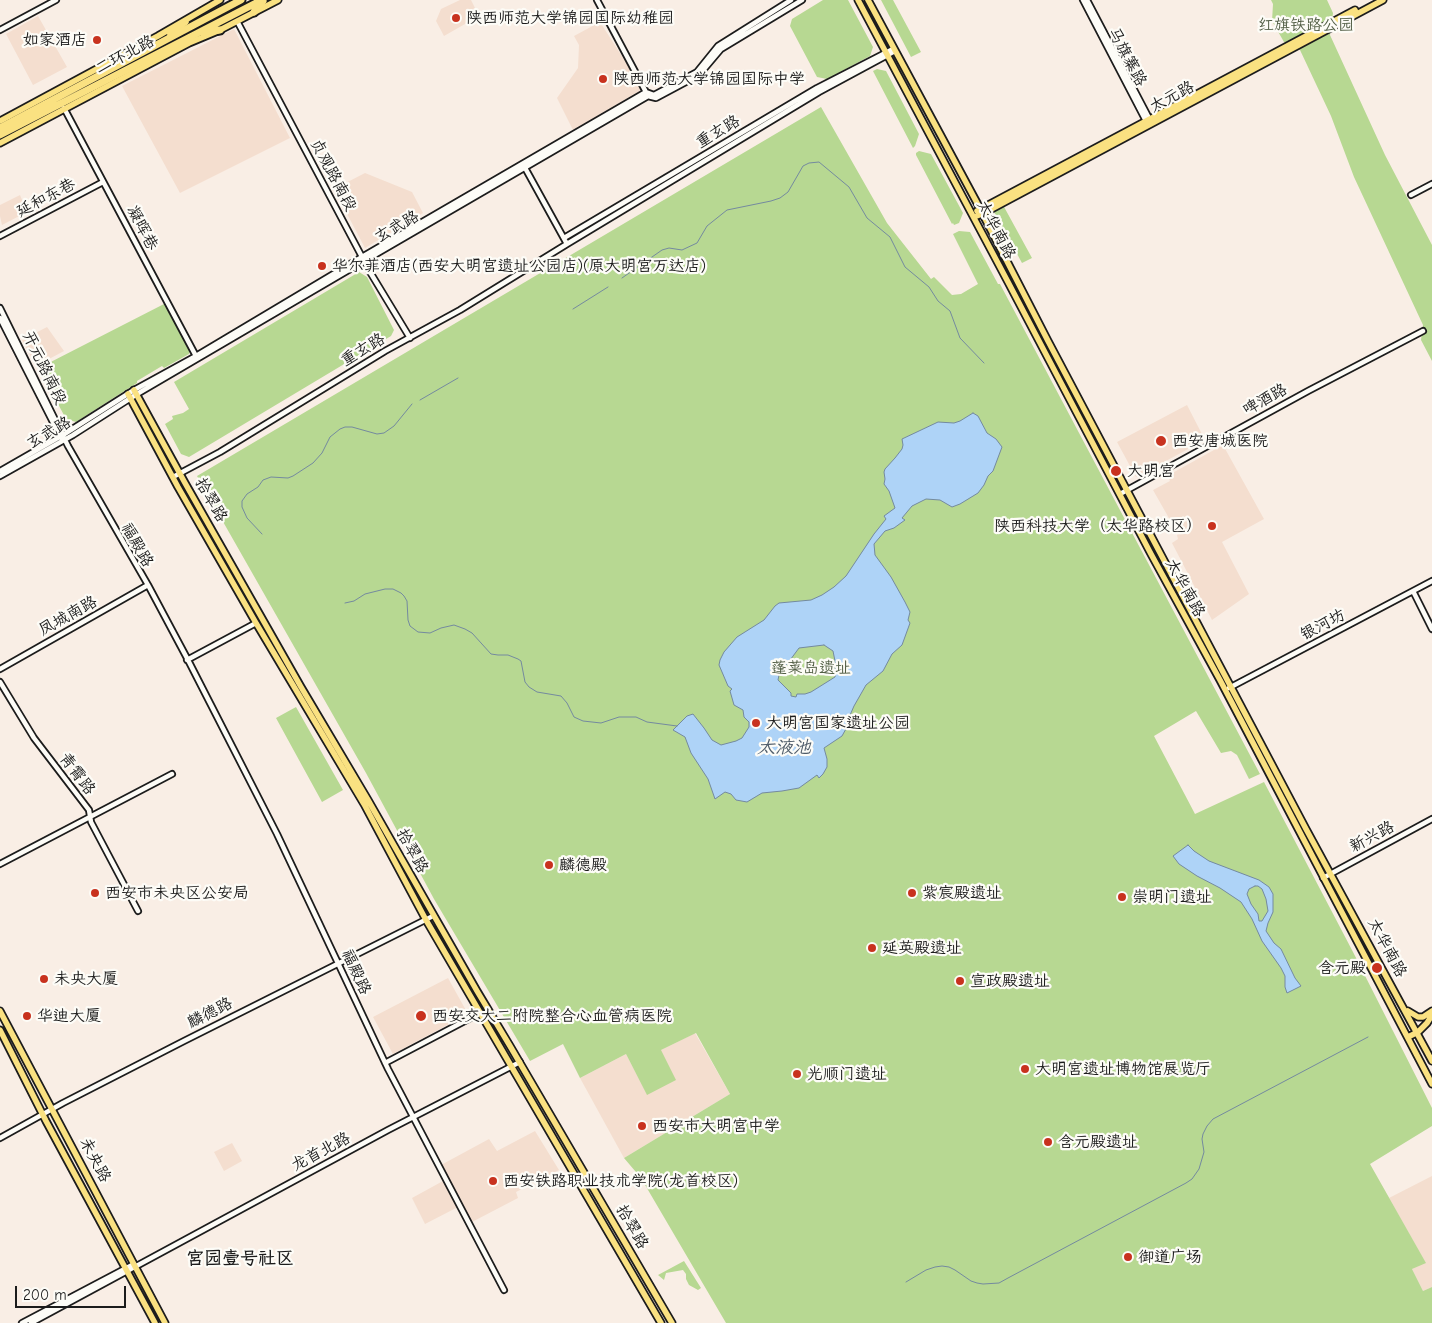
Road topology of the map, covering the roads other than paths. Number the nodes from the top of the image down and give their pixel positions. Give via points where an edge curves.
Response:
1 (56, 0) edge
2 (220, 0) edge
3 (241, 0) edge
4 (264, 0) edge
5 (278, 0) edge
6 (597, 0) edge
7 (791, 0) edge
8 (802, 0) edge
9 (858, 0) edge
10 (868, 0) edge
11 (1082, 0) edge
12 (1087, 0) edge
13 (1375, 0) edge
14 (1383, 0) edge
15 (202, 10) junction
16 (254, 12) junction
17 (237, 21) junction
18 (0, 30) edge
19 (220, 30) junction
20 (197, 33) junction
21 (164, 40) junction
22 (894, 50) junction
23 (886, 54) junction
24 (647, 94) junction
25 (64, 108) junction
26 (0, 121) edge
27 (1149, 122) junction
28 (0, 128) edge
29 (0, 135) edge
30 (0, 143) edge
31 (523, 165) junction
32 (103, 182) junction
33 (1432, 184) edge
34 (1411, 195) dead end
35 (981, 212) junction
36 (973, 215) junction
37 (0, 236) edge
38 (564, 238) junction
39 (567, 244) junction
40 (363, 259) junction
41 (0, 308) edge
42 (0, 318) edge
43 (1424, 330) dead end
44 (410, 338) junction
45 (197, 358) junction
46 (136, 392) junction
47 (129, 397) junction
48 (62, 438) junction
49 (0, 471) edge
50 (180, 474) junction
51 (0, 476) edge
52 (173, 478) junction
53 (1127, 490) junction
54 (1120, 494) junction
55 (1432, 581) edge
56 (147, 585) junction
57 (1413, 591) junction
58 (256, 623) junction
59 (1432, 629) edge
60 (187, 661) junction
61 (0, 668) edge
62 (0, 682) edge
63 (1231, 687) junction
64 (1225, 690) junction
65 (172, 774) dead end
66 (90, 816) junction
67 (1432, 819) edge
68 (0, 864) edge
69 (1331, 873) junction
70 (1323, 878) junction
71 (138, 911) dead end
72 (433, 916) junction
73 (426, 920) junction
74 (338, 963) junction
75 (1403, 1007) junction
76 (0, 1011) edge
77 (1432, 1011) edge
78 (480, 1013) junction
79 (1432, 1016) edge
80 (1432, 1022) edge
81 (0, 1030) edge
82 (1419, 1034) junction
83 (1409, 1039) junction
84 (1432, 1061) edge
85 (520, 1062) junction
86 (385, 1063) junction
87 (512, 1066) junction
88 (1432, 1084) edge
89 (52, 1109) junction
90 (44, 1115) junction
91 (413, 1118) junction
92 (0, 1138) edge
93 (135, 1266) junction
94 (127, 1270) junction
95 (504, 1290) dead end
96 (22, 1323) edge
97 (31, 1323) edge
98 (155, 1323) edge
99 (165, 1323) edge
100 (661, 1323) edge
101 (672, 1323) edge

1 - 18 street
2 - 15 main road
3 - 21 highway, 二环北路
4 - 16 highway
4 - 20 highway, 二环北路
5 - 16 main road
6 - 24 street
7 - 24 street, 玄武路 via 718,46 697,72 654,95
8 - 24 street, 玄武路 via 721,49 699,75 656,98
9 - 23 main road, 太华南路
10 - 22 main road, 太华南路
11 - 27 street, 马旗寨路
12 - 27 street, 马旗寨路
13 - 27 main road, 太元路
14 - 27 main road, 太元路
15 - 21 main road
15 - 26 main road
16 - 17 main road
17 - 19 main road
17 - 40 street, 贞观路南段
19 - 20 highway
19 - 25 main road via 188,43
20 - 29 highway, 二环北路
21 - 28 highway, 二环北路
22 - 23 street, 重玄路
22 - 35 main road, 太华南路
23 - 36 main road, 太华南路
23 - 38 street, 重玄路 via 817,88
23 - 39 street, 重玄路
24 - 31 street, 玄武路
25 - 30 main road
25 - 32 street, 凝晖巷
27 - 35 main road, 太元路
31 - 38 street
31 - 40 street, 玄武路
32 - 37 street, 延和东巷
32 - 45 street, 凝晖巷
33 - 34 street
35 - 36 main road, 太元路
35 - 53 main road, 太华南路
36 - 54 main road, 太华南路
38 - 39 street
39 - 44 street, 重玄路
40 - 44 street, 贞观路南段
40 - 45 street, 玄武路
41 - 48 street, 开元路南段
42 - 48 street, 开元路南段
43 - 53 street, 啤酒路
44 - 50 street, 重玄路
45 - 46 street, 玄武路
46 - 47 street, 玄武路
46 - 50 main road, 拾翠路
47 - 48 street, 玄武路
47 - 52 main road, 拾翠路
48 - 49 street, 玄武路
48 - 51 street, 玄武路
48 - 56 street, 福殿路
50 - 52 street, 重玄路
50 - 72 main road, 拾翠路
52 - 58 main road, 拾翠路
53 - 54 street, 啤酒路
53 - 63 main road, 太华南路
54 - 64 main road, 太华南路
55 - 57 street, 银河坊
56 - 60 street, 福殿路
56 - 61 street, 凤城南路
57 - 59 street
57 - 63 street, 银河坊
58 - 60 street
58 - 73 main road, 拾翠路 via 364,804
60 - 74 street, 福殿路 via 277,834
62 - 66 street, 青霄路 via 34,738 89,810
63 - 64 street, 银河坊
63 - 69 main road, 太华南路
64 - 70 main road, 太华南路
65 - 66 street
66 - 68 street
66 - 71 street, 青霄路
67 - 69 street, 新兴路
69 - 70 street, 新兴路
69 - 75 main road, 太华南路
70 - 83 main road, 太华南路
72 - 73 street, 麟德路
72 - 85 main road, 拾翠路
73 - 74 street, 麟德路
73 - 78 main road, 拾翠路
74 - 86 street, 福殿路
74 - 89 street, 麟德路
75 - 77 main road via 1418,1017
75 - 82 main road, 太华南路
76 - 89 main road, 未央路
78 - 86 street
78 - 87 main road, 拾翠路
79 - 82 main road
80 - 82 main road
81 - 90 main road, 未央路
82 - 83 main road
82 - 84 main road, 太华南路
83 - 88 main road, 太华南路
85 - 87 street, 龙首北路
85 - 101 main road, 拾翠路
86 - 91 street, 福殿路
87 - 91 street, 龙首北路
87 - 100 main road, 拾翠路
89 - 90 street, 麟德路
89 - 93 main road, 未央路
90 - 92 street, 麟德路
90 - 94 main road, 未央路
91 - 93 street, 龙首北路
91 - 95 street, 福殿路
93 - 94 street, 龙首北路
93 - 99 main road, 未央路
94 - 96 street
94 - 97 street
94 - 98 main road, 未央路

